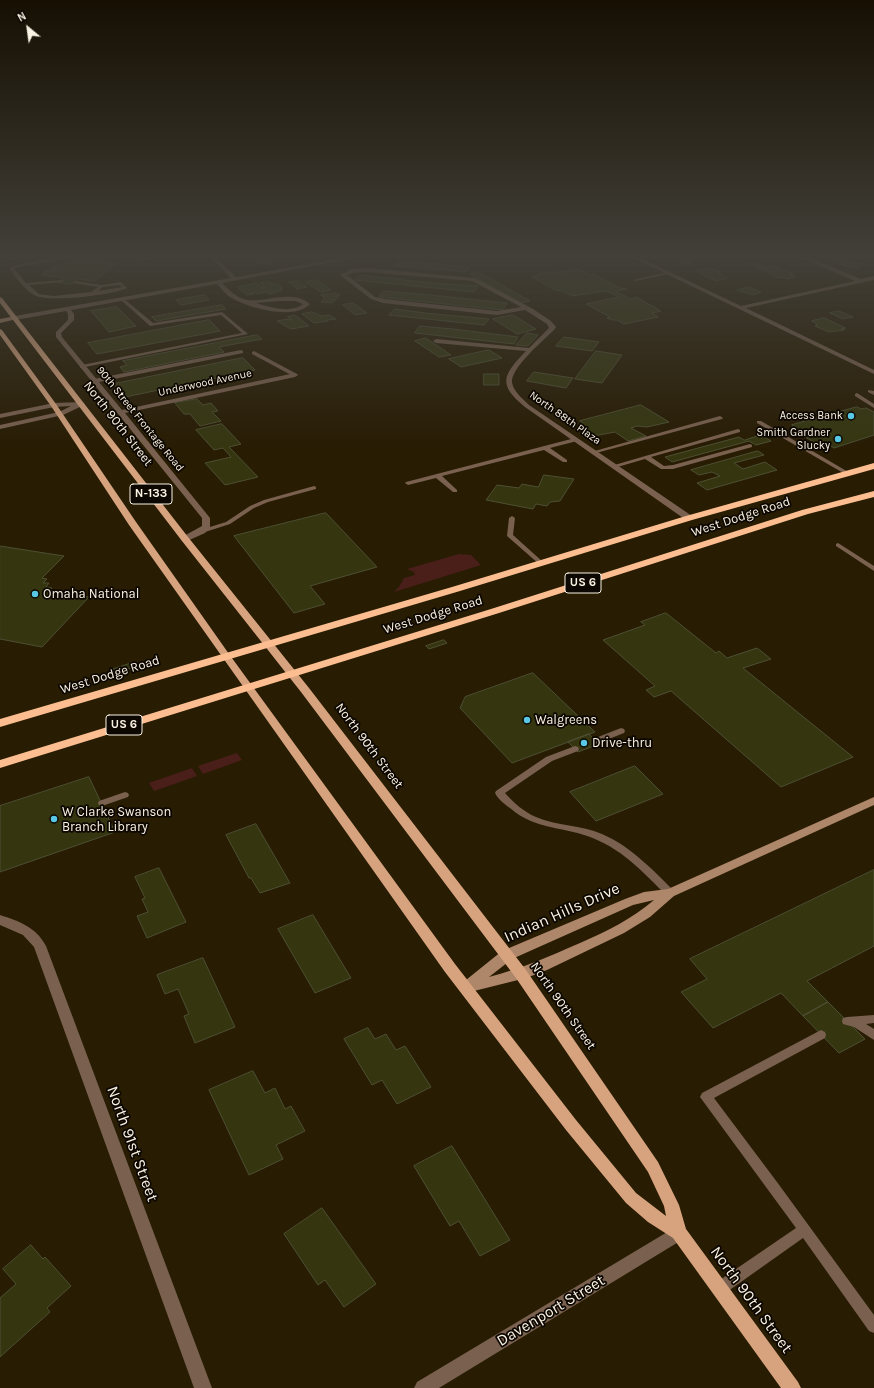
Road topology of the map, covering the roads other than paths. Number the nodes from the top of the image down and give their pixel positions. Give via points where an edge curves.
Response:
1 (16, 320) edge
2 (71, 320) edge
3 (145, 320) edge
4 (186, 320) edge
5 (230, 320) edge
6 (546, 320) edge
7 (765, 320) edge
8 (0, 331) edge
9 (436, 341) dead end
10 (531, 350) junction
11 (241, 352) dead end
12 (254, 353) dead end
13 (82, 366) junction
14 (874, 372) edge
15 (295, 375) joint
16 (94, 381) junction
17 (856, 395) dead end
18 (82, 404) junction
19 (54, 405) junction
20 (874, 406) edge
21 (120, 412) junction
22 (61, 414) junction
23 (0, 416) edge
24 (720, 418) dead end
25 (759, 422) dead end
26 (0, 427) edge
27 (738, 431) dead end
28 (575, 440) junction
29 (750, 446) dead end
30 (545, 448) junction
31 (594, 452) junction
32 (646, 457) junction
33 (565, 461) dead end
34 (614, 466) junction
35 (874, 466) edge
36 (847, 473) junction
37 (438, 476) junction
38 (408, 483) dead end
39 (314, 488) dead end
40 (455, 491) dead end
41 (874, 494) edge
42 (512, 518) dead end
43 (689, 518) junction
44 (202, 531) junction
45 (185, 539) junction
46 (838, 545) dead end
47 (541, 563) junction
48 (874, 569) edge
49 (269, 644) junction
50 (226, 656) junction
51 (292, 673) junction
52 (247, 686) junction
53 (0, 723) edge
54 (621, 731) dead end
55 (596, 741) dead end
56 (575, 749) dead end
57 (0, 764) edge
58 (125, 795) dead end
59 (874, 801) edge
60 (102, 803) dead end
61 (670, 893) junction
62 (6, 922) edge
63 (507, 955) junction
64 (521, 974) junction
65 (466, 988) junction
66 (874, 1019) edge
67 (821, 1035) dead end
68 (874, 1035) edge
69 (804, 1230) junction
70 (679, 1233) junction
71 (719, 1289) junction
72 (874, 1326) edge
73 (203, 1388) edge
74 (423, 1388) edge
75 (792, 1388) edge

1 - 18 main road, North 90th Street / N-133
2 - 13 street, 90th Street Frontage Road via 58,333
3 - 4 lane via 152,326
5 - 13 lane via 246,334
6 - 10 street, North 88th Plaza via 553,326
7 - 14 street
8 - 19 main road, North 90th Street / N-133
9 - 10 street
10 - 28 street, North 88th Plaza via 510,375 511,388 527,406
11 - 16 lane
12 - 15 lane
13 - 16 street, 90th Street Frontage Road
15 - 21 street, Underwood Avenue
16 - 21 street, 90th Street Frontage Road
17 - 20 lane
18 - 19 street
18 - 22 street
18 - 45 main road, North 90th Street / N-133
19 - 22 main road, North 90th Street / N-133
19 - 23 street
21 - 44 street, 90th Street Frontage Road via 206,518 206,527
22 - 26 street
22 - 50 main road, North 90th Street / N-133 via 132,523
24 - 31 lane
25 - 36 lane
27 - 32 lane
28 - 30 lane
28 - 31 street, North 88th Plaza
29 - 32 lane via 673,467 663,468
30 - 33 lane
30 - 37 lane
31 - 34 street, North 88th Plaza
32 - 34 lane
34 - 43 street, North 88th Plaza
35 - 36 highway, West Dodge Road / US 6
36 - 43 highway, West Dodge Road / US 6
37 - 38 lane
37 - 40 lane
39 - 44 lane via 266,500 252,506 228,523
41 - 51 highway, West Dodge Road / US 6 via 806,512
42 - 47 lane via 510,536
43 - 47 highway, West Dodge Road / US 6
44 - 45 street
45 - 49 main road, North 90th Street / N-133
46 - 48 lane
47 - 49 highway, West Dodge Road / US 6
49 - 50 highway, West Dodge Road / US 6
49 - 51 main road, North 90th Street / N-133
50 - 52 main road, North 90th Street / N-133
50 - 53 highway, West Dodge Road / US 6
51 - 52 highway, West Dodge Road / US 6
51 - 63 main road, North 90th Street
52 - 57 highway, West Dodge Road / US 6
52 - 65 main road, North 90th Street
54 - 55 lane
56 - 61 lane via 549,760 499,793 515,808 534,820 587,832 614,844
58 - 60 lane
59 - 61 street, Indian Hills Drive
61 - 63 street, Indian Hills Drive via 644,897 620,905
61 - 64 street, Indian Hills Drive via 633,923
62 - 73 street, North 91st Street via 32,935 40,946
63 - 64 main road, North 90th Street
63 - 65 street, Indian Hills Drive
64 - 65 street, Indian Hills Drive
64 - 70 main road, North 90th Street via 654,1167 671,1205
65 - 70 main road, North 90th Street via 571,1125 631,1198
66 - 68 lane via 847,1021 861,1026
67 - 69 lane via 706,1097
69 - 71 lane
69 - 72 lane
70 - 71 main road, North 90th Street
70 - 74 street, Davenport Street
71 - 75 main road, North 90th Street

